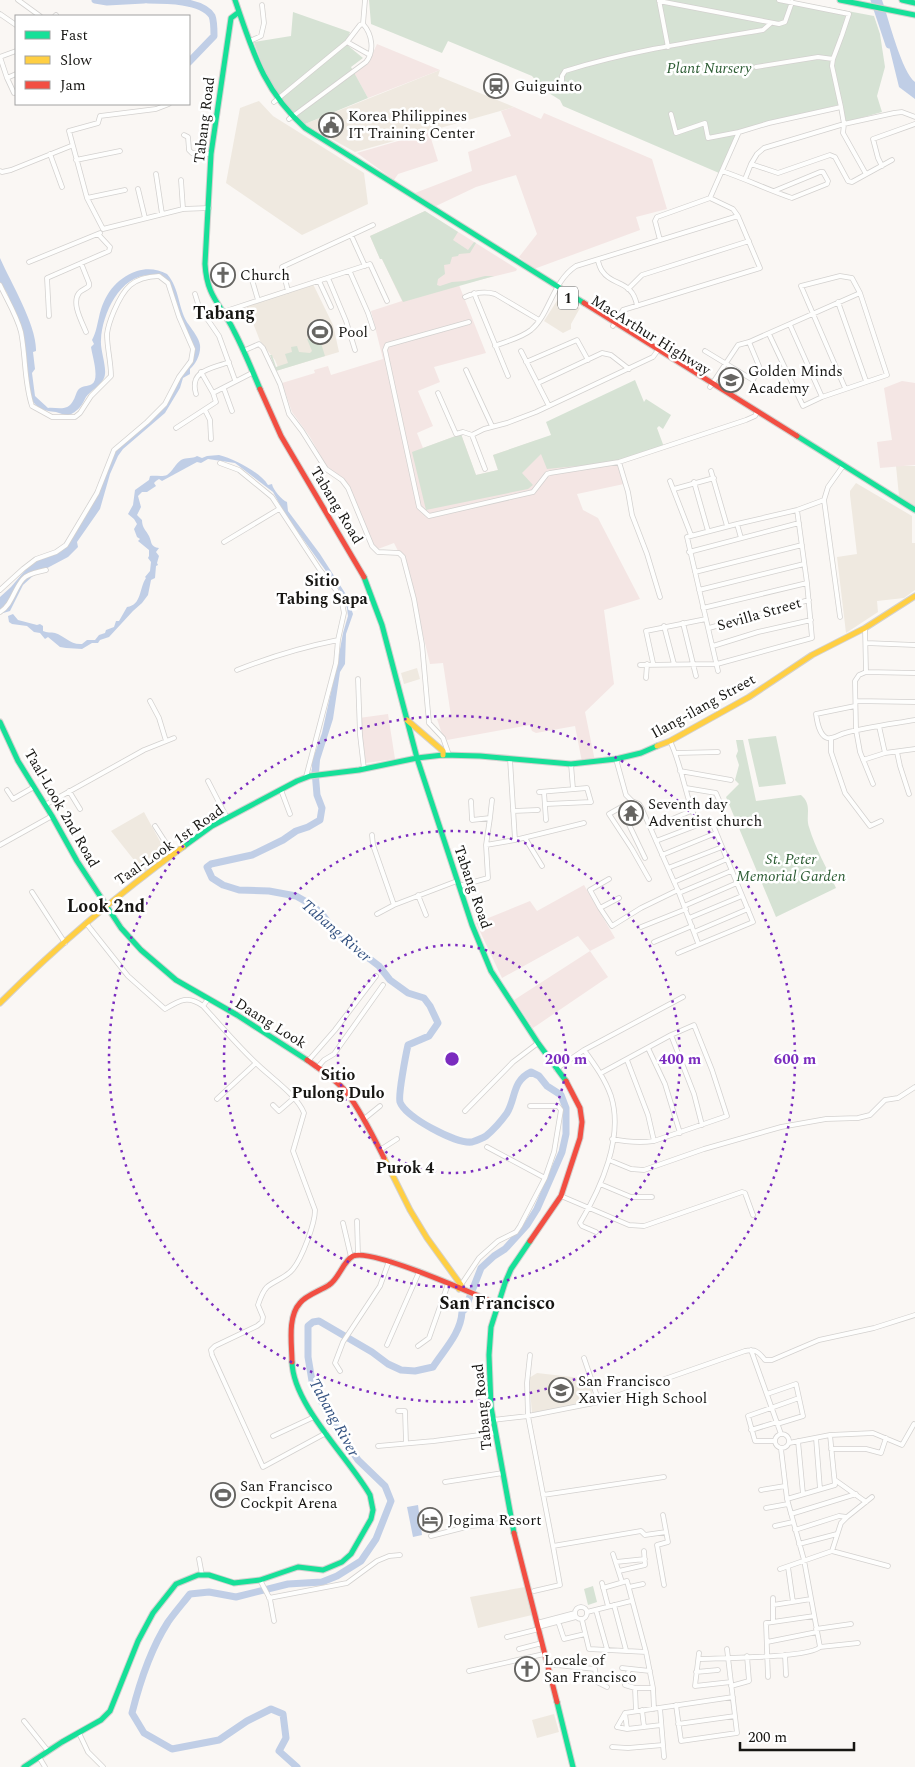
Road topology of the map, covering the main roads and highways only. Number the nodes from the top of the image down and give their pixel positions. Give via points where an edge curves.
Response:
1 (235, 0) edge
2 (840, 0) edge
3 (904, 0) edge
4 (915, 3) edge
5 (239, 12) junction
6 (913, 15) edge
7 (842, 468) junction
8 (915, 510) edge
9 (915, 515) edge
10 (915, 596) edge
11 (407, 720) junction
12 (0, 722) edge
13 (446, 755) junction
14 (417, 758) junction
15 (106, 905) junction
16 (0, 1003) edge
17 (460, 1287) junction
18 (497, 1304) junction
19 (24, 1767) edge
20 (573, 1767) edge

1 - 5 main road, MacArthur Highway / 1
2 - 6 main road
3 - 4 main road
5 - 7 main road, MacArthur Highway / 1 via 263,78 275,101 290,118
5 - 11 main road, Tabang Road via 231,18 212,154 206,280 234,330 281,436 364,578 382,625
7 - 8 main road, MacArthur Highway / 1
7 - 9 main road, MacArthur Highway / 1
10 - 13 main road, Ilang-ilang Street via 812,655 749,696 670,741 642,753 571,764
11 - 13 main road
11 - 14 main road, Tabang Road
12 - 15 main road, Taal-Look 2nd Road via 18,761
13 - 14 main road, Taal-Look 1st Road
14 - 15 main road, Taal-Look 1st Road via 308,777 212,826
14 - 18 main road, Tabang Road via 457,883 494,976 576,1096 580,1108 582,1122 578,1151 561,1196 512,1269
15 - 16 main road, Taal-Look 1st Road
15 - 17 main road, Daang Look via 140,950 176,980 308,1061 346,1092 364,1119 418,1224
17 - 18 main road
17 - 19 main road via 389,1261 358,1255 351,1257 334,1281 300,1302 294,1313 291,1341 292,1366 298,1388 314,1417 370,1494 371,1519 351,1554 342,1562 322,1570 290,1568 260,1581 234,1583 218,1576 202,1575 176,1584 153,1613 138,1641 110,1711 101,1720
18 - 20 main road, Tabang Road via 489,1355 495,1433 518,1558

